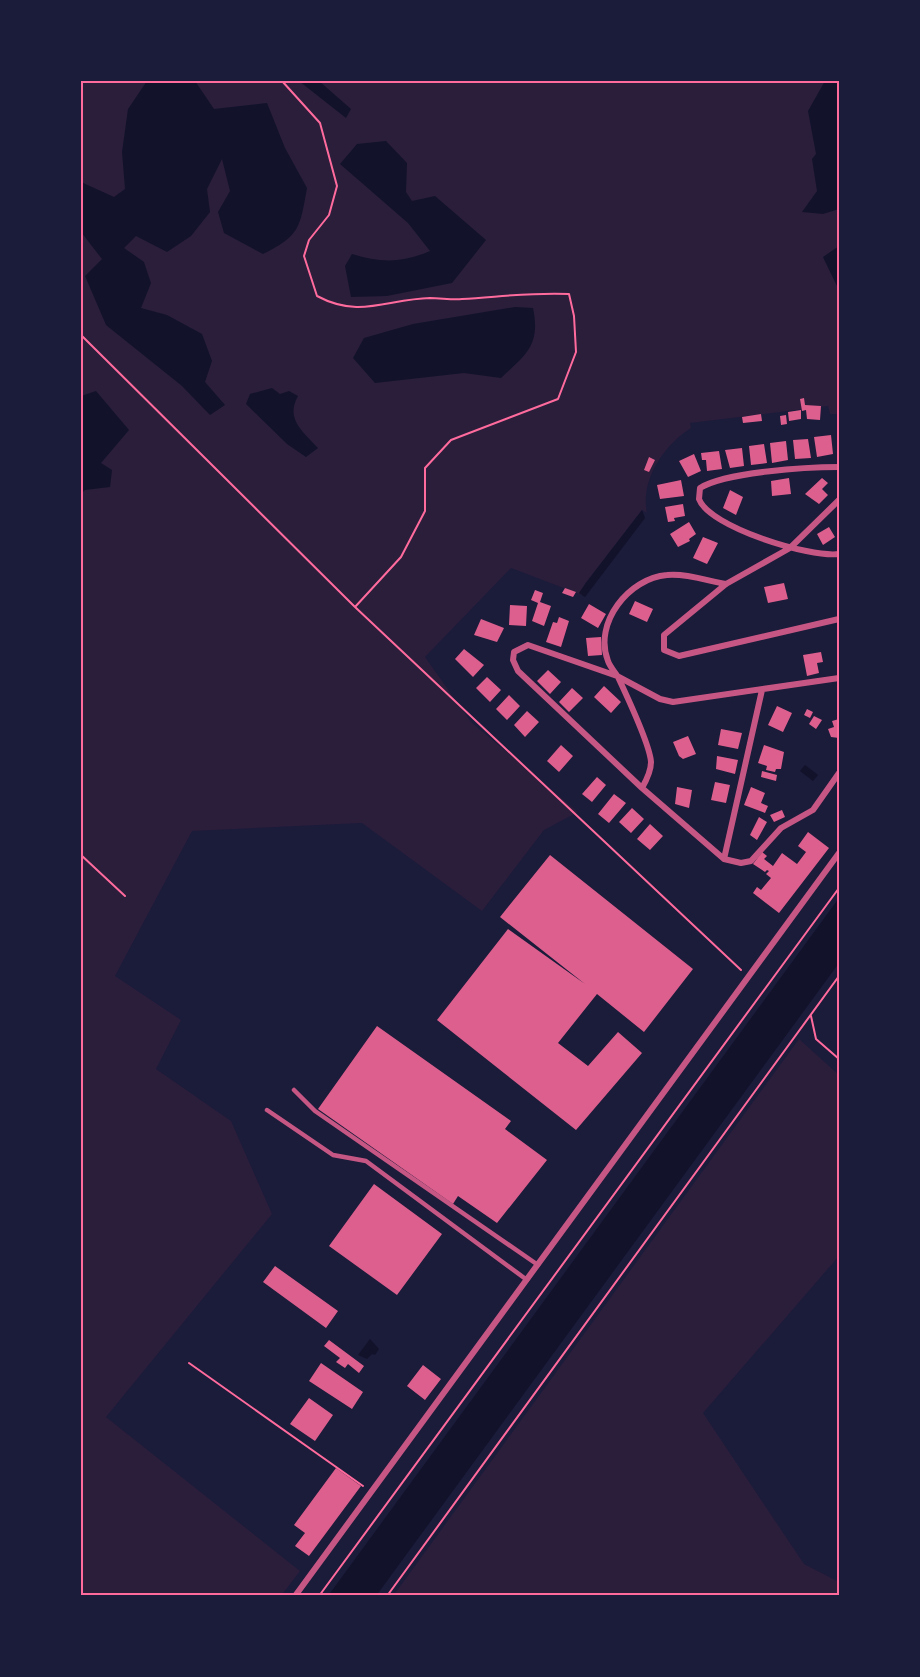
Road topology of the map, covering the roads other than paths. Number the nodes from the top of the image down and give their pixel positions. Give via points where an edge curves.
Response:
1 (839, 467) edge
2 (839, 500) edge
3 (790, 548) junction
4 (839, 555) edge
5 (726, 584) junction
6 (839, 619) edge
7 (617, 676) junction
8 (839, 678) edge
9 (762, 690) junction
10 (839, 773) edge
11 (642, 788) junction
12 (839, 853) edge
13 (724, 859) junction
14 (294, 1090) dead end
15 (267, 1110) dead end
16 (538, 1265) junction
17 (527, 1280) junction
18 (295, 1596) edge

1 - 3 street via 774,471 710,482 700,488 699,499 708,514
2 - 3 street
3 - 4 street
3 - 5 street
5 - 6 street via 672,626 664,635 664,650 679,656
5 - 7 street via 667,574 625,595 612,613 604,635 608,661
7 - 9 street via 673,702
7 - 11 street via 648,748 651,764
7 - 11 street via 528,645 514,652 518,671
8 - 9 street
9 - 13 street
10 - 13 street via 813,810 781,828 751,861
11 - 13 street
12 - 16 street
14 - 16 lane via 315,1111
15 - 17 lane via 333,1155 366,1161
16 - 17 street
17 - 18 street

